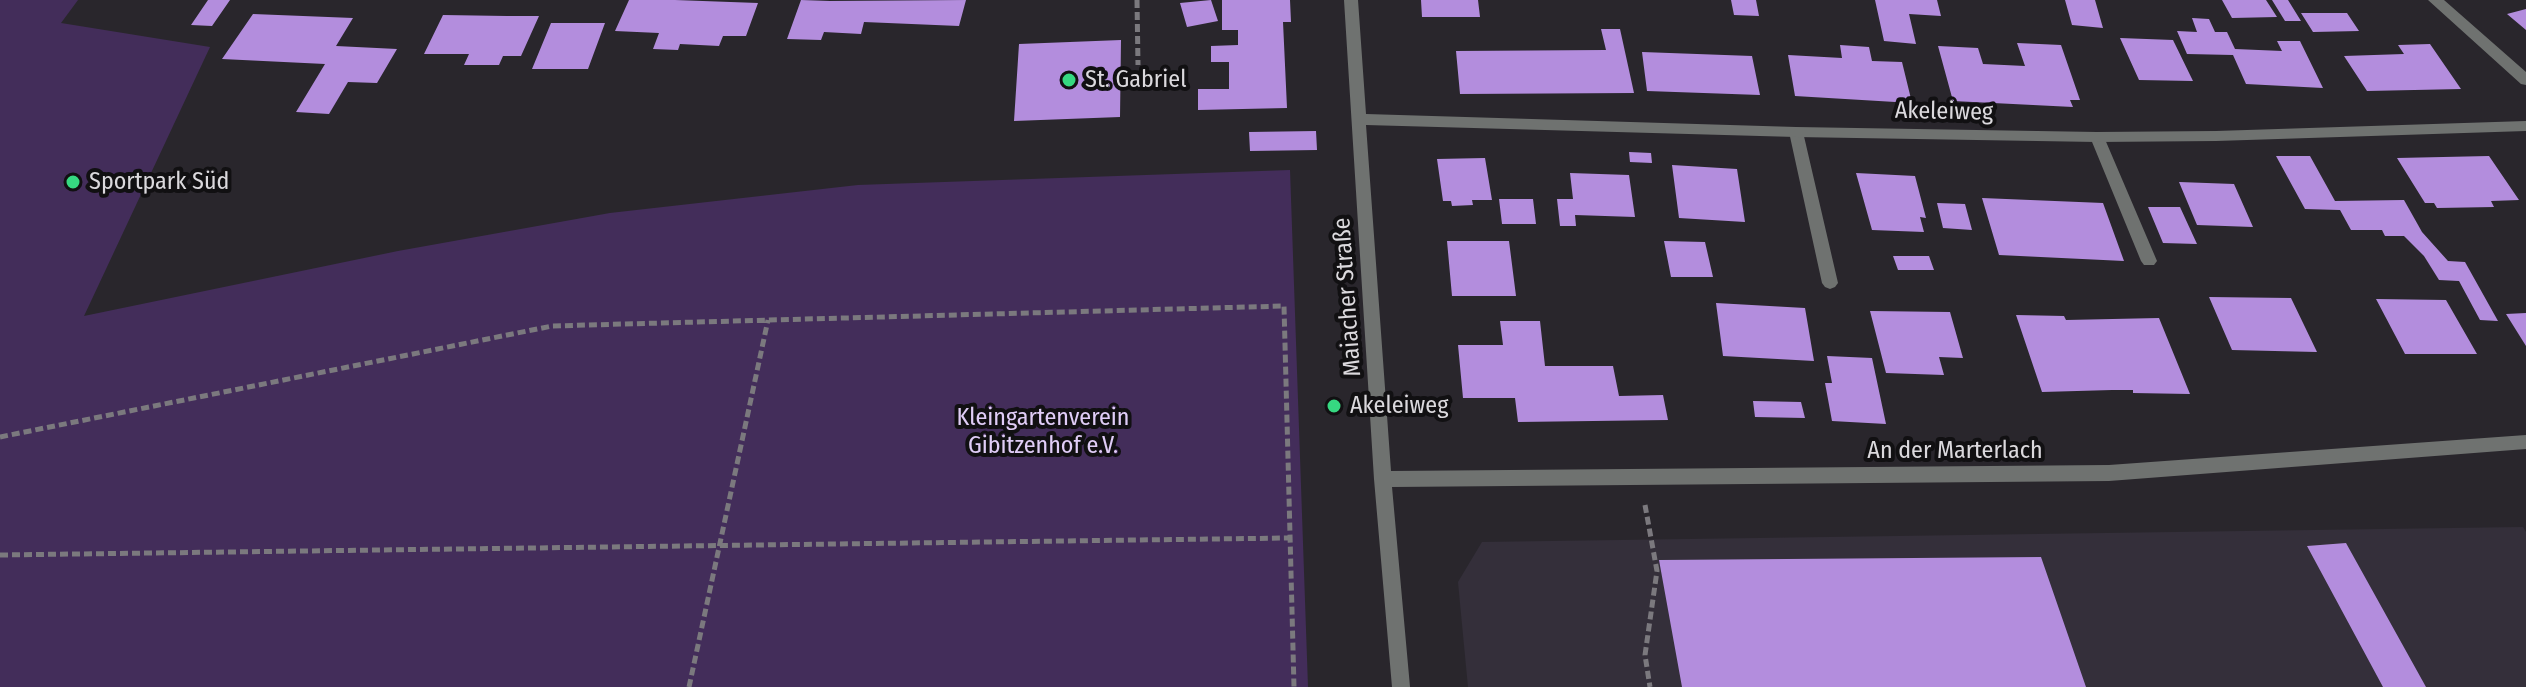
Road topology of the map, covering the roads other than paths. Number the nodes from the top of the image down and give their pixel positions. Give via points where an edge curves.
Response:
1 (1351, 0) edge
2 (2435, 0) edge
3 (2526, 80) edge
4 (1361, 119) junction
5 (2526, 126) edge
6 (1796, 132) junction
7 (2097, 137) junction
8 (2149, 261) dead end
9 (1830, 283) dead end
10 (2526, 442) edge
11 (1383, 479) junction
12 (1401, 687) edge

1 - 4 street, Maiacher Straße
2 - 3 street
4 - 6 street, Akeleiweg
4 - 11 street, Maiacher Straße
5 - 7 street, Akeleiweg
6 - 7 street, Akeleiweg
6 - 9 street
7 - 8 street
10 - 11 street, An der Marterlach via 2109,473
11 - 12 street, Maiacher Straße

